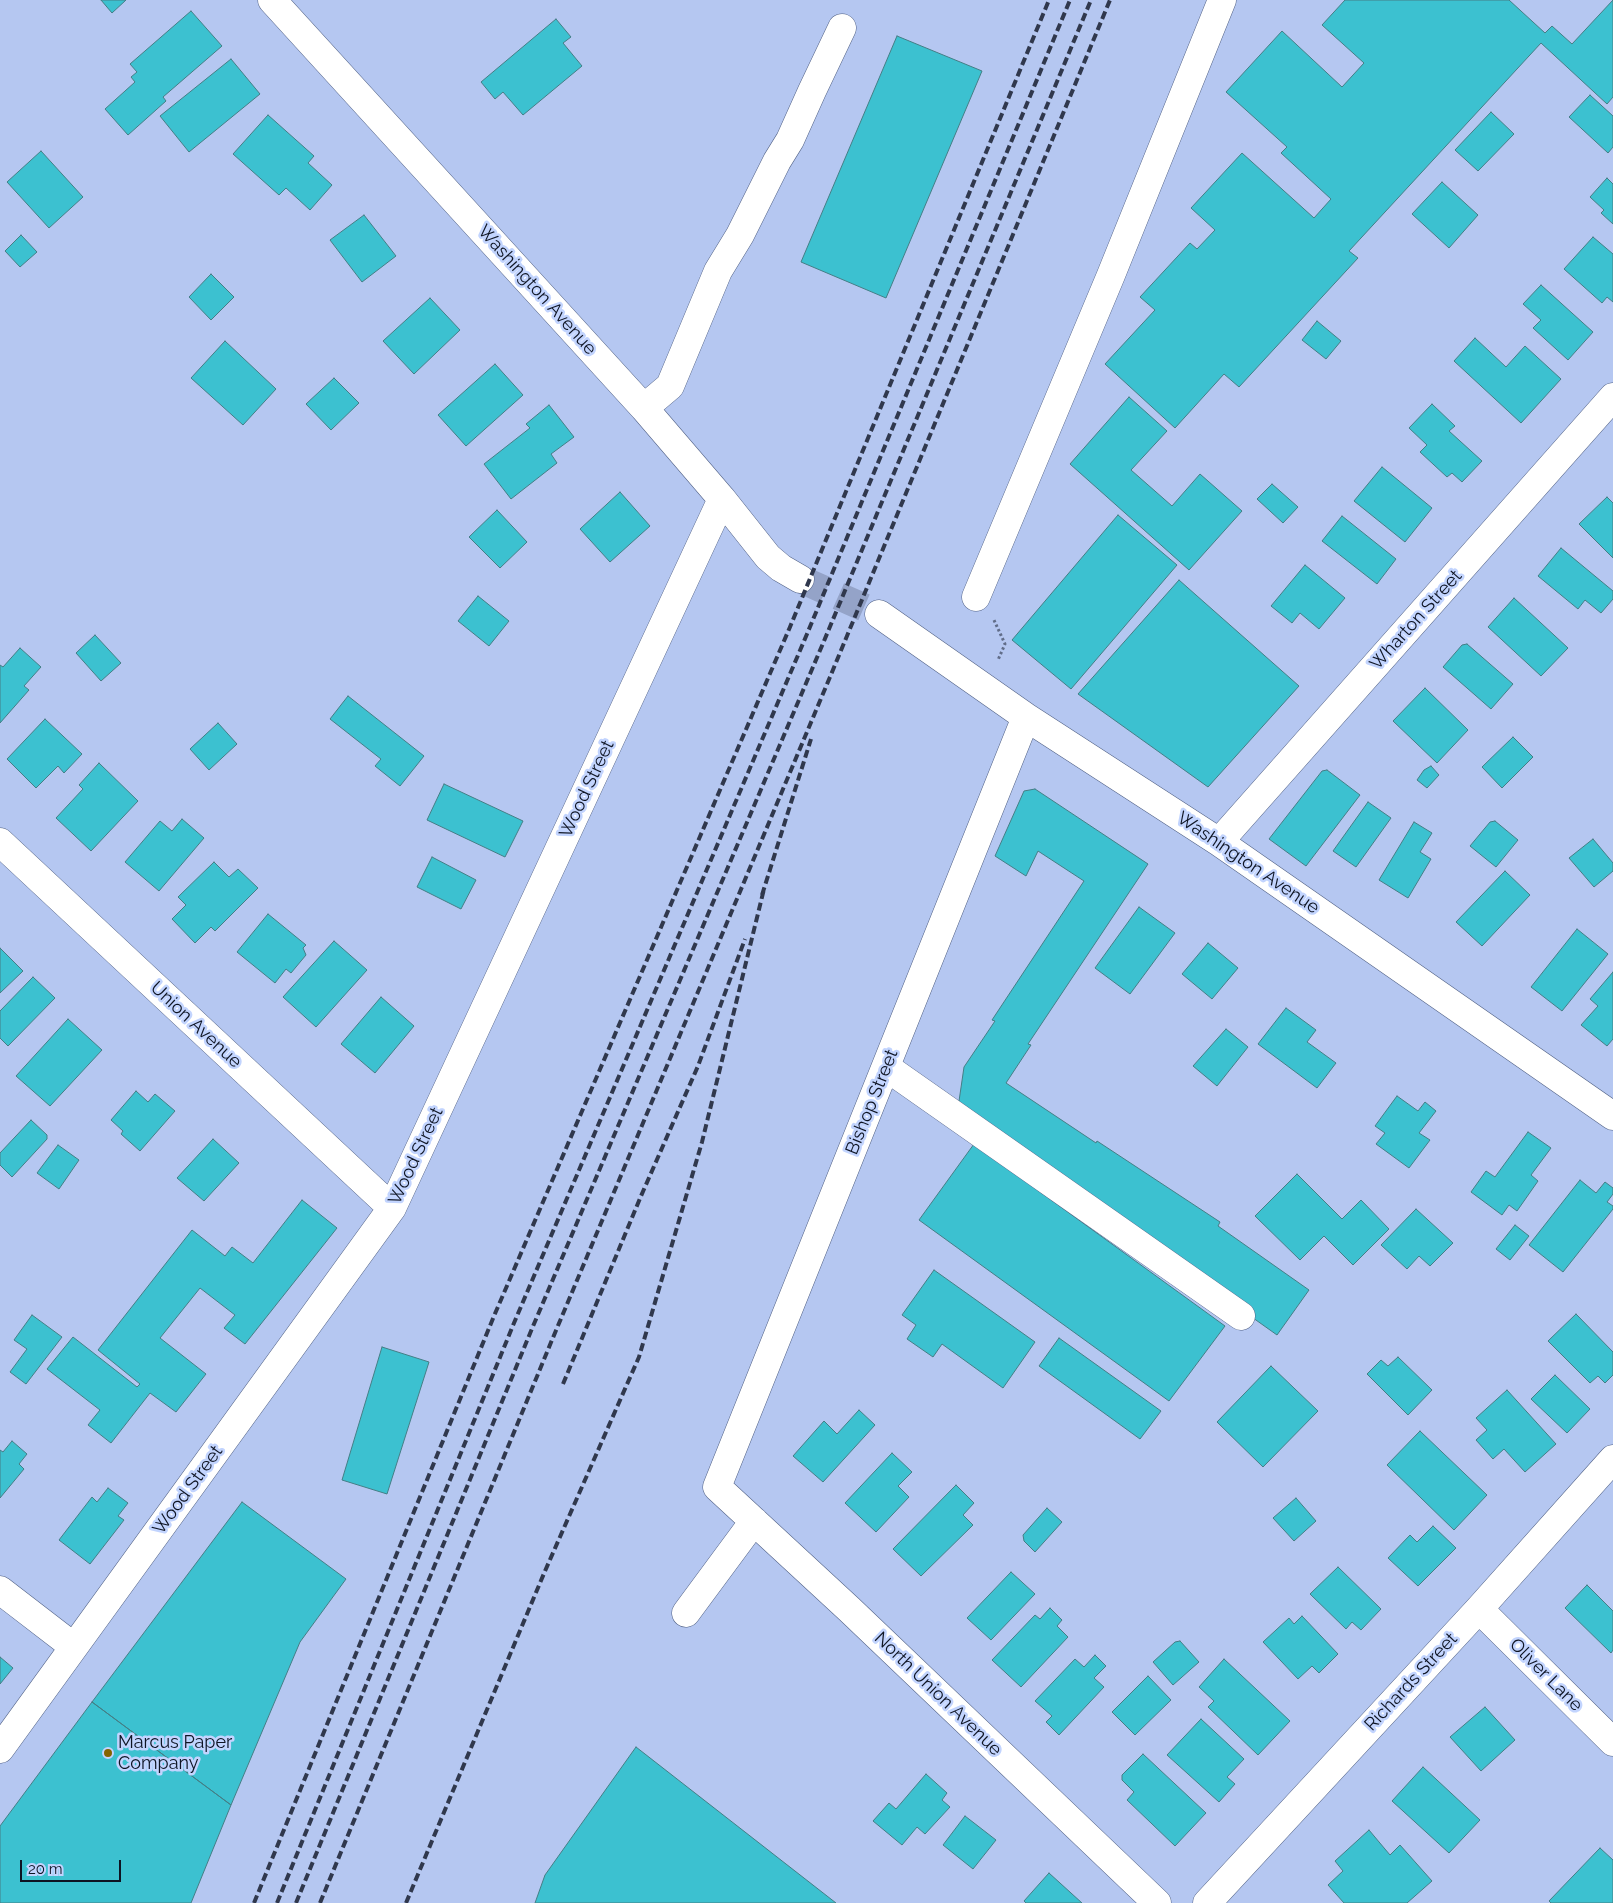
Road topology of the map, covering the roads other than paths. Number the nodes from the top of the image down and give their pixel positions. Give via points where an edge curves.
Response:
1 (272, 0) edge
2 (1222, 0) edge
3 (842, 28) dead end
4 (1613, 397) edge
5 (644, 408) junction
6 (722, 499) junction
7 (800, 579) tunnel mouth
8 (976, 597) road end
9 (879, 614) tunnel mouth
10 (1026, 716) junction
11 (0, 842) edge
12 (1219, 842) junction
13 (886, 1067) junction
14 (1613, 1116) edge
15 (392, 1208) junction
16 (1240, 1316) dead end
17 (1613, 1459) edge
18 (717, 1487) joint
19 (754, 1521) junction
20 (0, 1590) edge
21 (1479, 1608) junction
22 (686, 1613) dead end
23 (74, 1647) junction
24 (1613, 1742) edge
25 (0, 1749) edge
26 (1157, 1903) edge
27 (1207, 1903) edge

1 - 5 street, Washington Avenue
2 - 8 street
3 - 5 street via 790,140 718,271 670,386
4 - 12 street, Wharton Street
5 - 6 street, Washington Avenue
6 - 7 street, Washington Avenue via 768,557
6 - 15 street, Wood Street
9 - 10 street, Washington Avenue
10 - 12 street, Washington Avenue
10 - 13 street, Bishop Street
11 - 15 street, Union Avenue
12 - 14 street, Washington Avenue
13 - 16 street
13 - 18 street, Bishop Street
15 - 23 street, Wood Street
17 - 21 street, Richards Street
18 - 19 street, North Union Avenue
19 - 22 street
19 - 26 street, North Union Avenue
20 - 23 street
21 - 24 street, Oliver Lane
21 - 27 street, Richards Street
23 - 25 street, Wood Street

